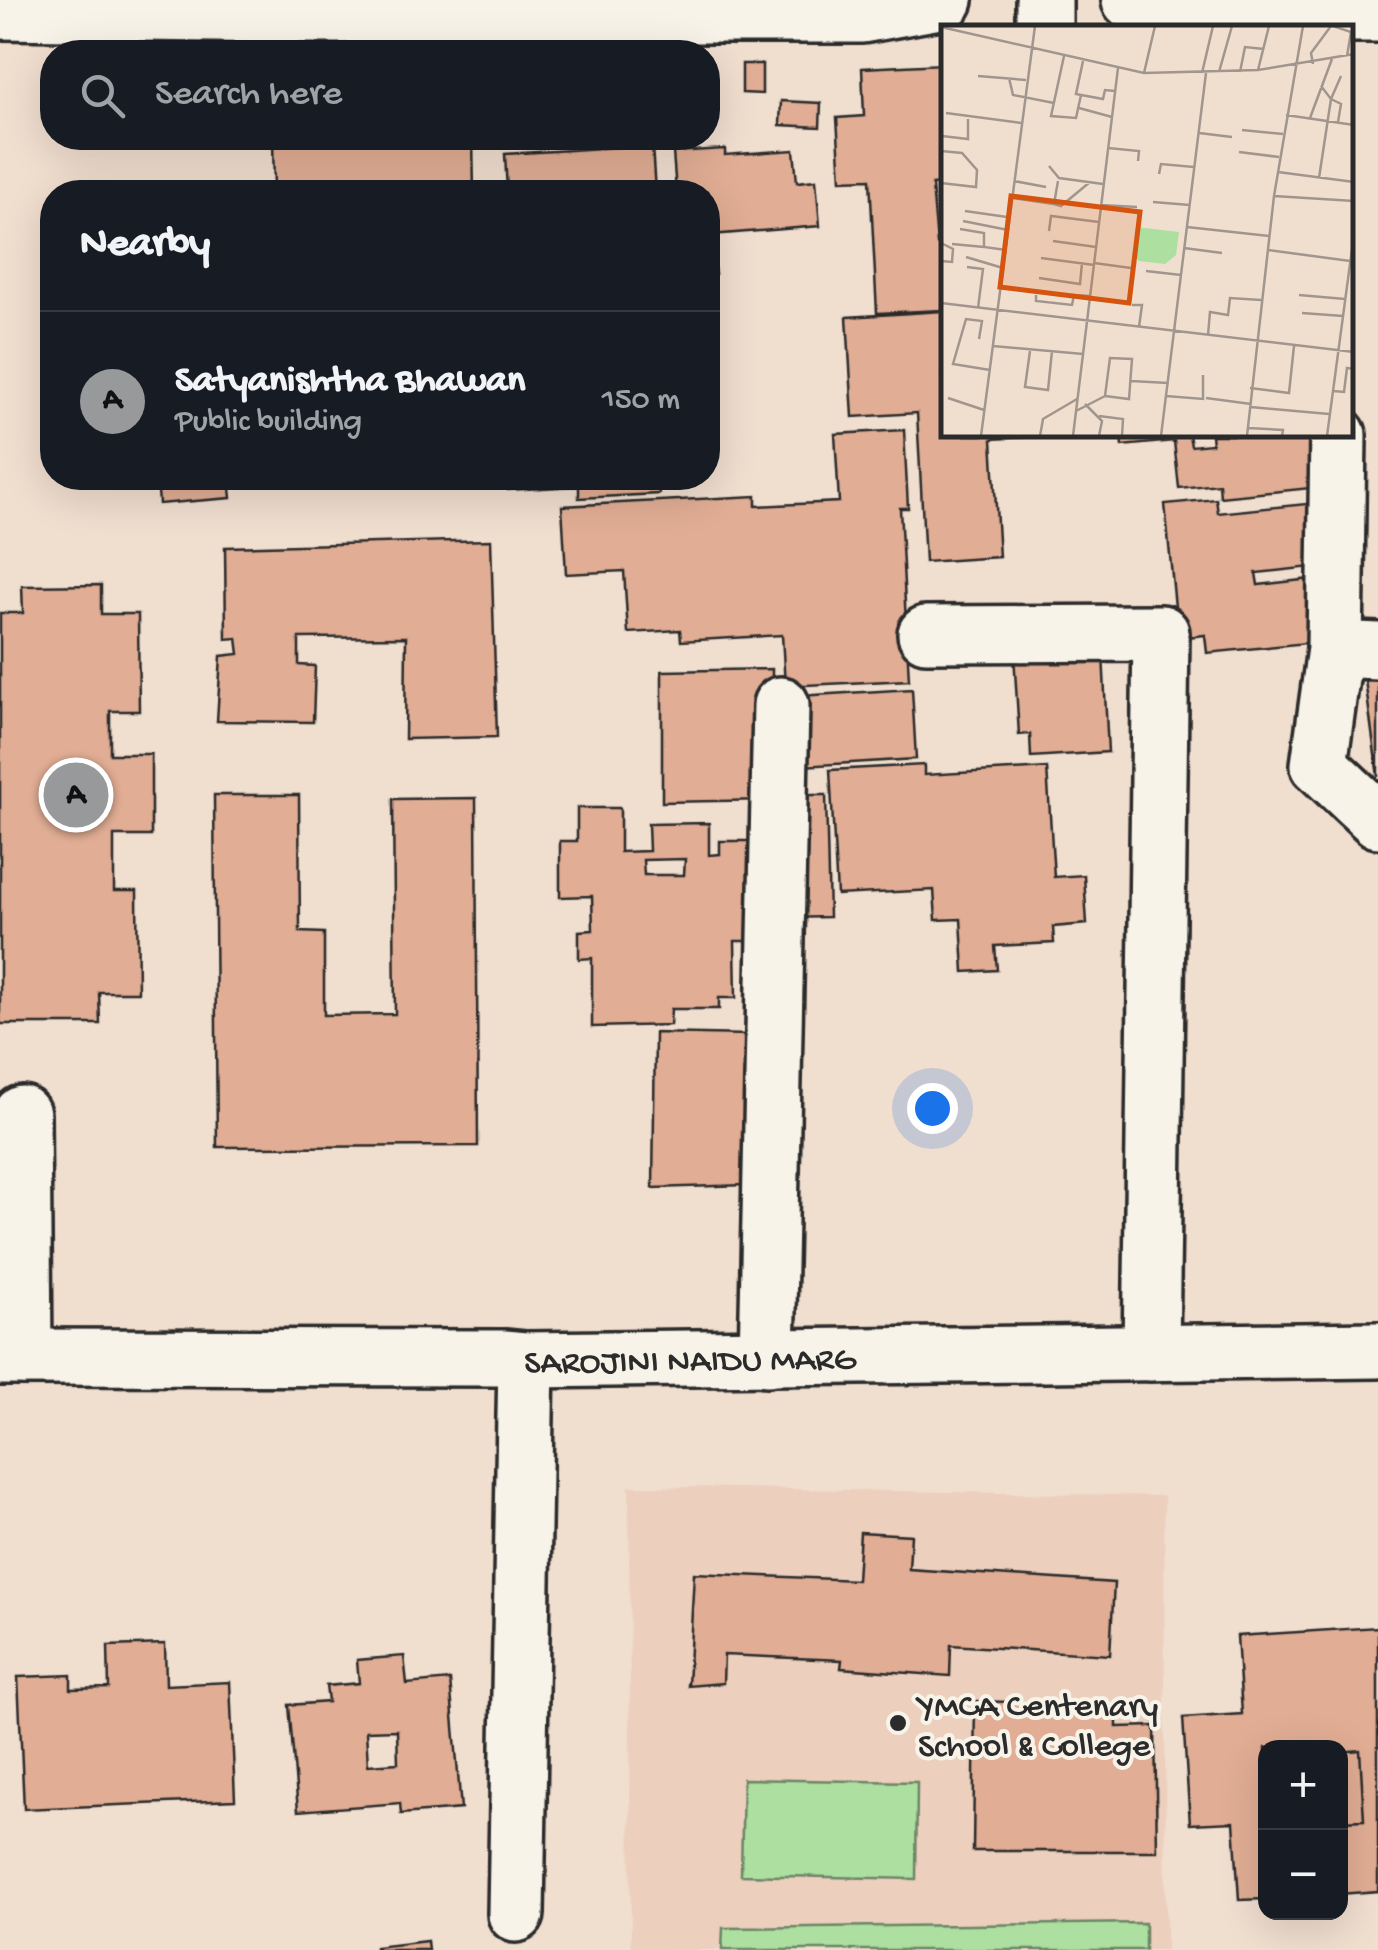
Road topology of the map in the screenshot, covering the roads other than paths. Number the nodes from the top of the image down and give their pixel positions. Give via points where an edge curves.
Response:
1 (945, 0) edge
2 (1130, 0) edge
3 (283, 7) edge
4 (863, 7) edge
5 (567, 8) edge
6 (0, 11) edge
7 (1355, 18) edge
8 (1338, 438) edge
9 (926, 634) dead end
10 (1356, 650) edge
11 (781, 705) dead end
12 (1378, 820) edge
13 (22, 1114) dead end
14 (1378, 1350) edge
15 (1151, 1353) junction
16 (12, 1357) edge
17 (767, 1358) junction
18 (526, 1360) junction
19 (516, 1914) dead end

1 - 4 street
2 - 7 street
3 - 5 street
3 - 6 street
4 - 5 street
8 - 10 street
9 - 15 street via 1161,633
10 - 12 street via 1319,765
11 - 17 street
13 - 16 street
14 - 15 street, SAROJINI NAIDU MARG
15 - 17 street, SAROJINI NAIDU MARG
16 - 18 street, SAROJINI NAIDU MARG
17 - 18 street, SAROJINI NAIDU MARG
18 - 19 street

